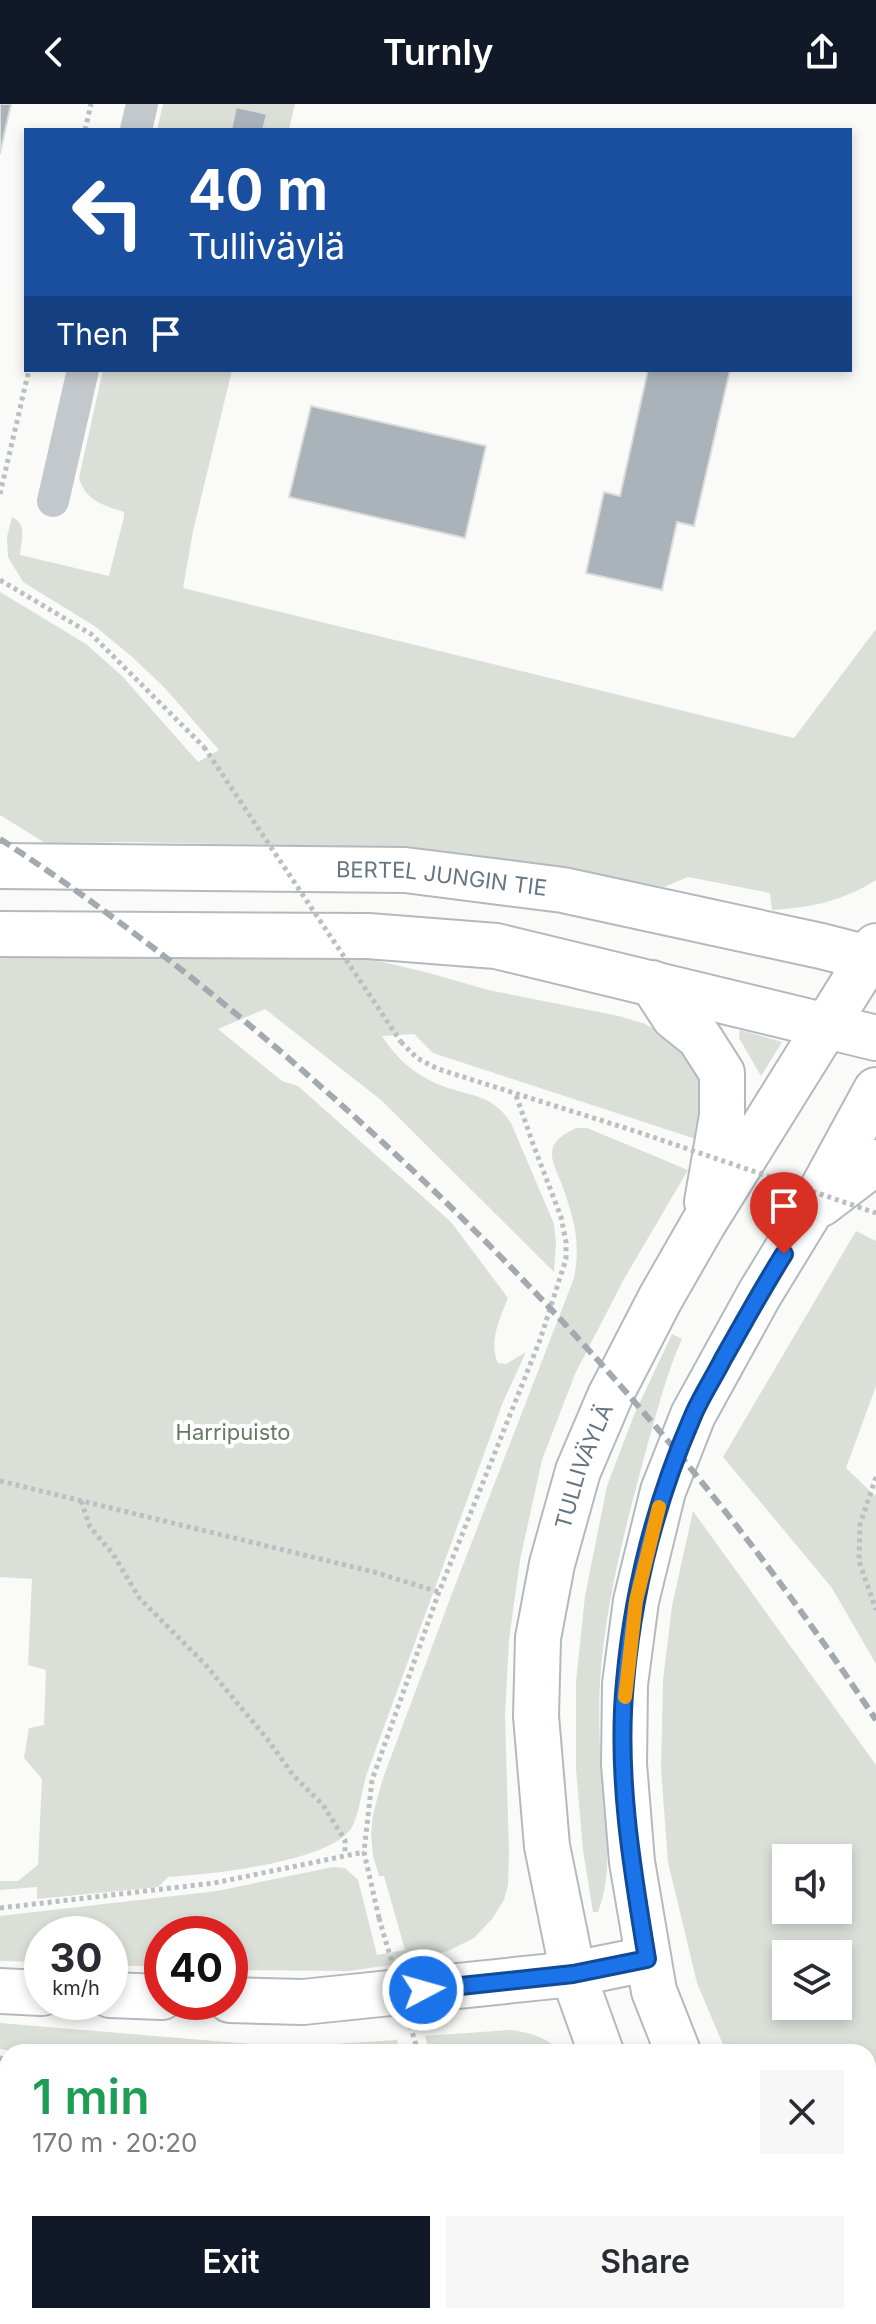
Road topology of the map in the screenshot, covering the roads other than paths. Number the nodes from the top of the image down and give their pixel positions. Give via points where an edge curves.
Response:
1 (142, 104) edge
2 (136, 128) edge
3 (83, 372) edge
4 (53, 501) dead end
5 (0, 866) edge
6 (0, 934) edge
7 (874, 955) edge
8 (652, 983) junction
9 (826, 1026) junction
10 (876, 1038) edge
11 (876, 1090) edge
12 (876, 1162) edge
13 (809, 1213) junction
14 (703, 1224) junction
15 (647, 1959) junction
16 (573, 1974) junction
17 (0, 1991) edge
18 (24, 1992) edge
19 (248, 2000) edge
20 (598, 2044) edge
21 (675, 2044) edge

1 - 2 street
3 - 4 street
5 - 7 main road, BERTEL JUNGIN TIE via 405,870 563,890
6 - 8 main road via 387,937 496,946
7 - 9 main road, TULLIVÄYLÄ
8 - 9 main road
8 - 14 main road via 722,1073 722,1116
9 - 10 main road
9 - 14 main road, TULLIVÄYLÄ
11 - 13 main road
12 - 13 main road
13 - 15 main road via 693,1415 663,1491 636,1601 625,1684 624,1764
14 - 16 main road, TULLIVÄYLÄ via 610,1396 578,1471 538,1638 536,1716 547,1846
15 - 16 main road
15 - 21 main road
16 - 19 main road via 303,2002
16 - 20 main road, TULLIVÄYLÄ
17 - 18 main road

